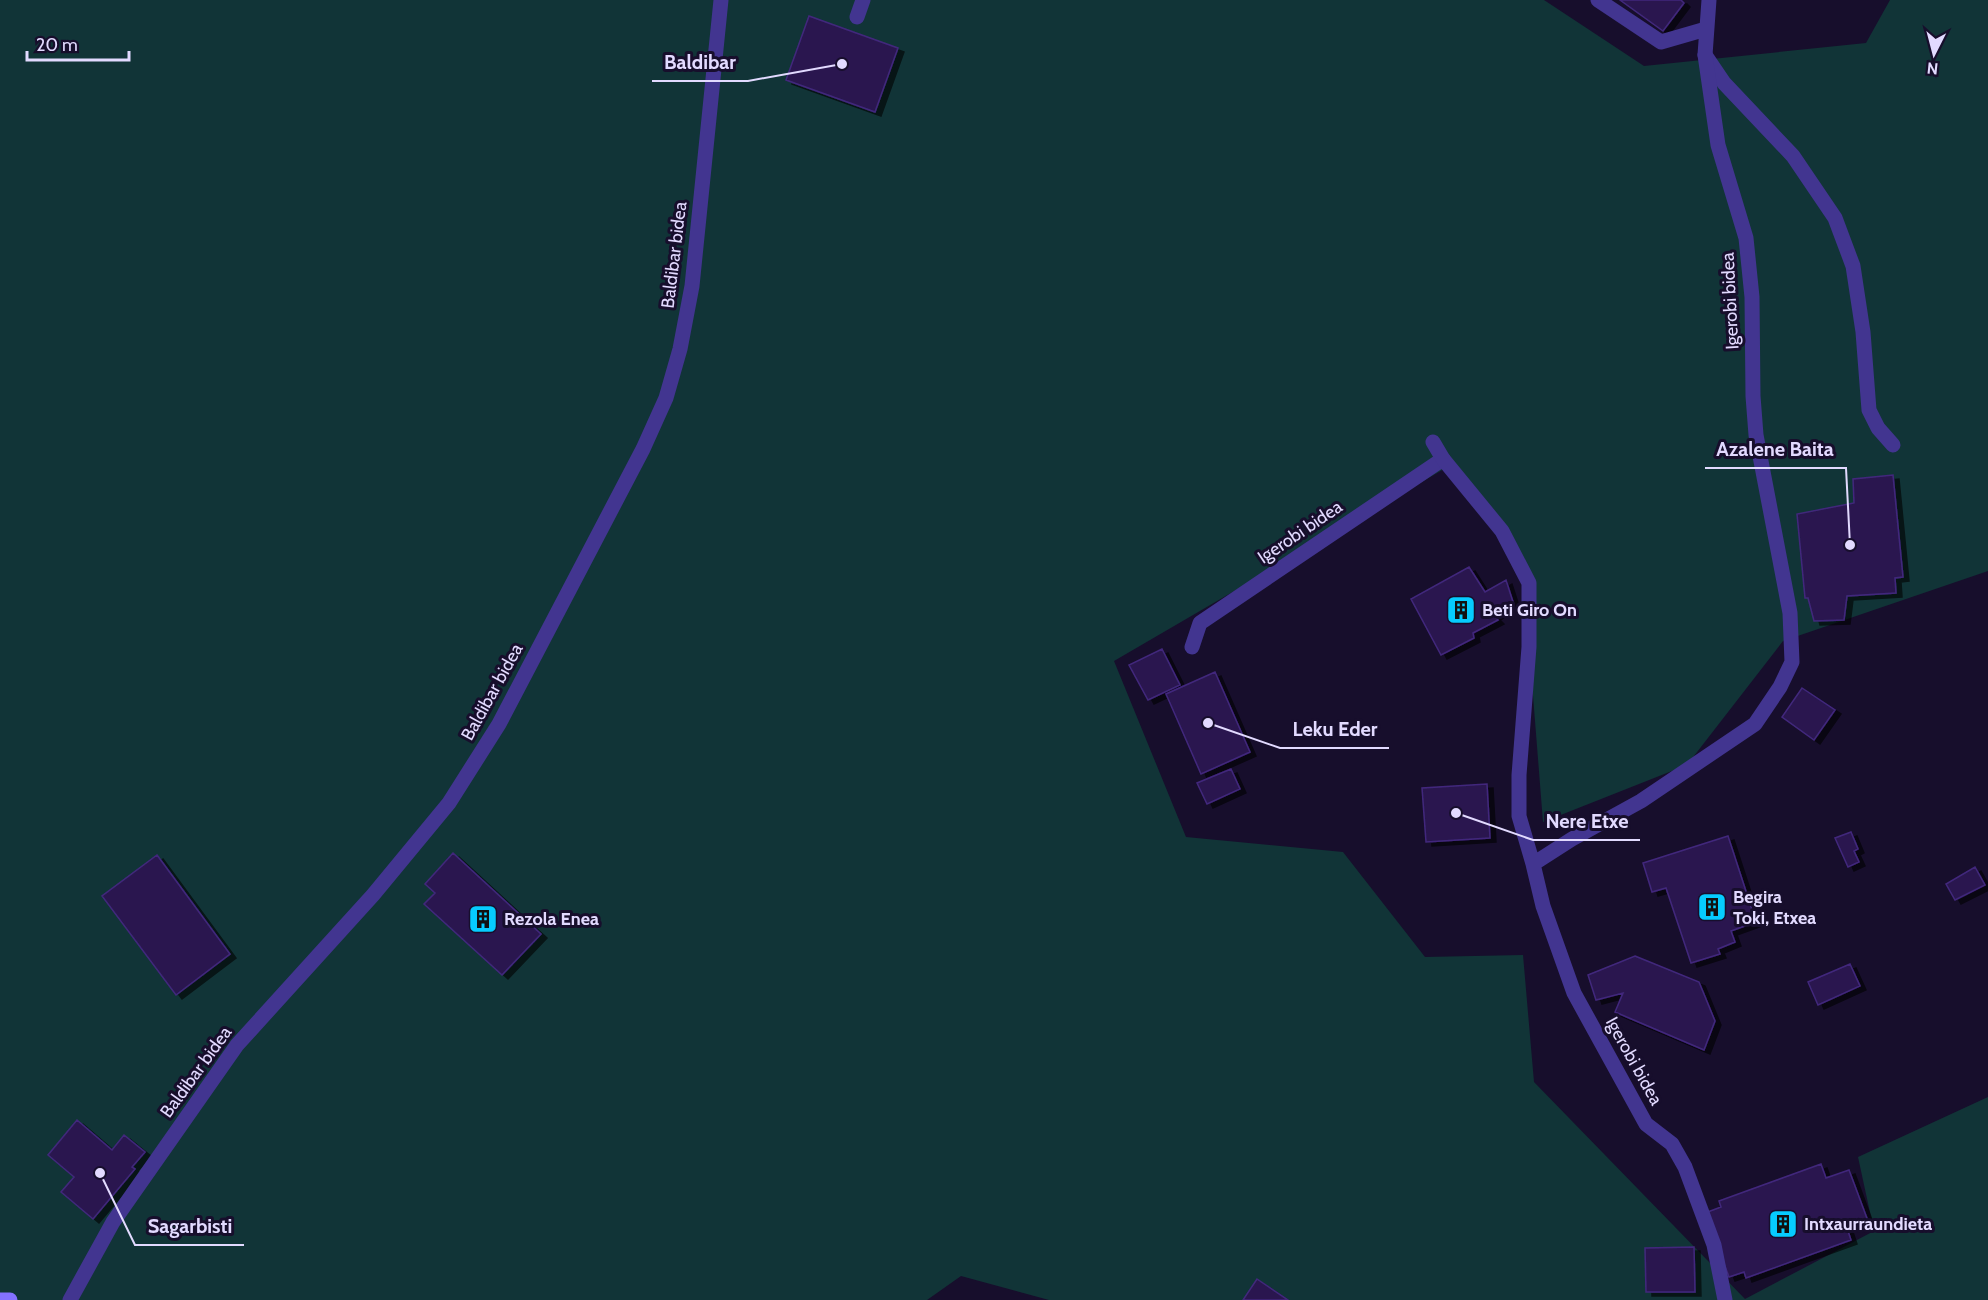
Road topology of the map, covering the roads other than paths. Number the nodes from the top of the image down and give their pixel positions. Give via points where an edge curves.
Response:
1 (721, 0) edge
2 (863, 0) edge
3 (1598, 0) edge
4 (1709, 0) edge
5 (856, 17) dead end
6 (1706, 29) junction
7 (1705, 55) junction
8 (1433, 442) dead end
9 (1893, 445) dead end
10 (1443, 459) junction
11 (1192, 647) dead end
12 (1533, 864) junction
13 (0, 1300) edge
14 (10, 1300) edge
15 (70, 1300) edge
16 (1725, 1300) edge

1 - 15 street, Baldibar bidea via 692,286 681,349 666,398 643,449 499,724 449,803 373,895 237,1045 113,1222
2 - 5 street
3 - 6 street via 1661,42
4 - 6 street, Igerobi bidea
6 - 7 street, Igerobi bidea
7 - 9 street via 1724,83 1792,156 1835,218 1853,266 1869,410
7 - 12 street, Igerobi bidea via 1718,145 1746,238 1752,297 1756,435 1790,613 1792,662 1755,724 1641,801
8 - 10 street, Igerobi bidea
10 - 11 street, Igerobi bidea via 1200,623
10 - 12 street, Igerobi bidea via 1502,531 1529,583 1519,816
12 - 16 street, Igerobi bidea via 1543,906 1574,993 1646,1124 1672,1144 1685,1167 1714,1245
13 - 14 main road

